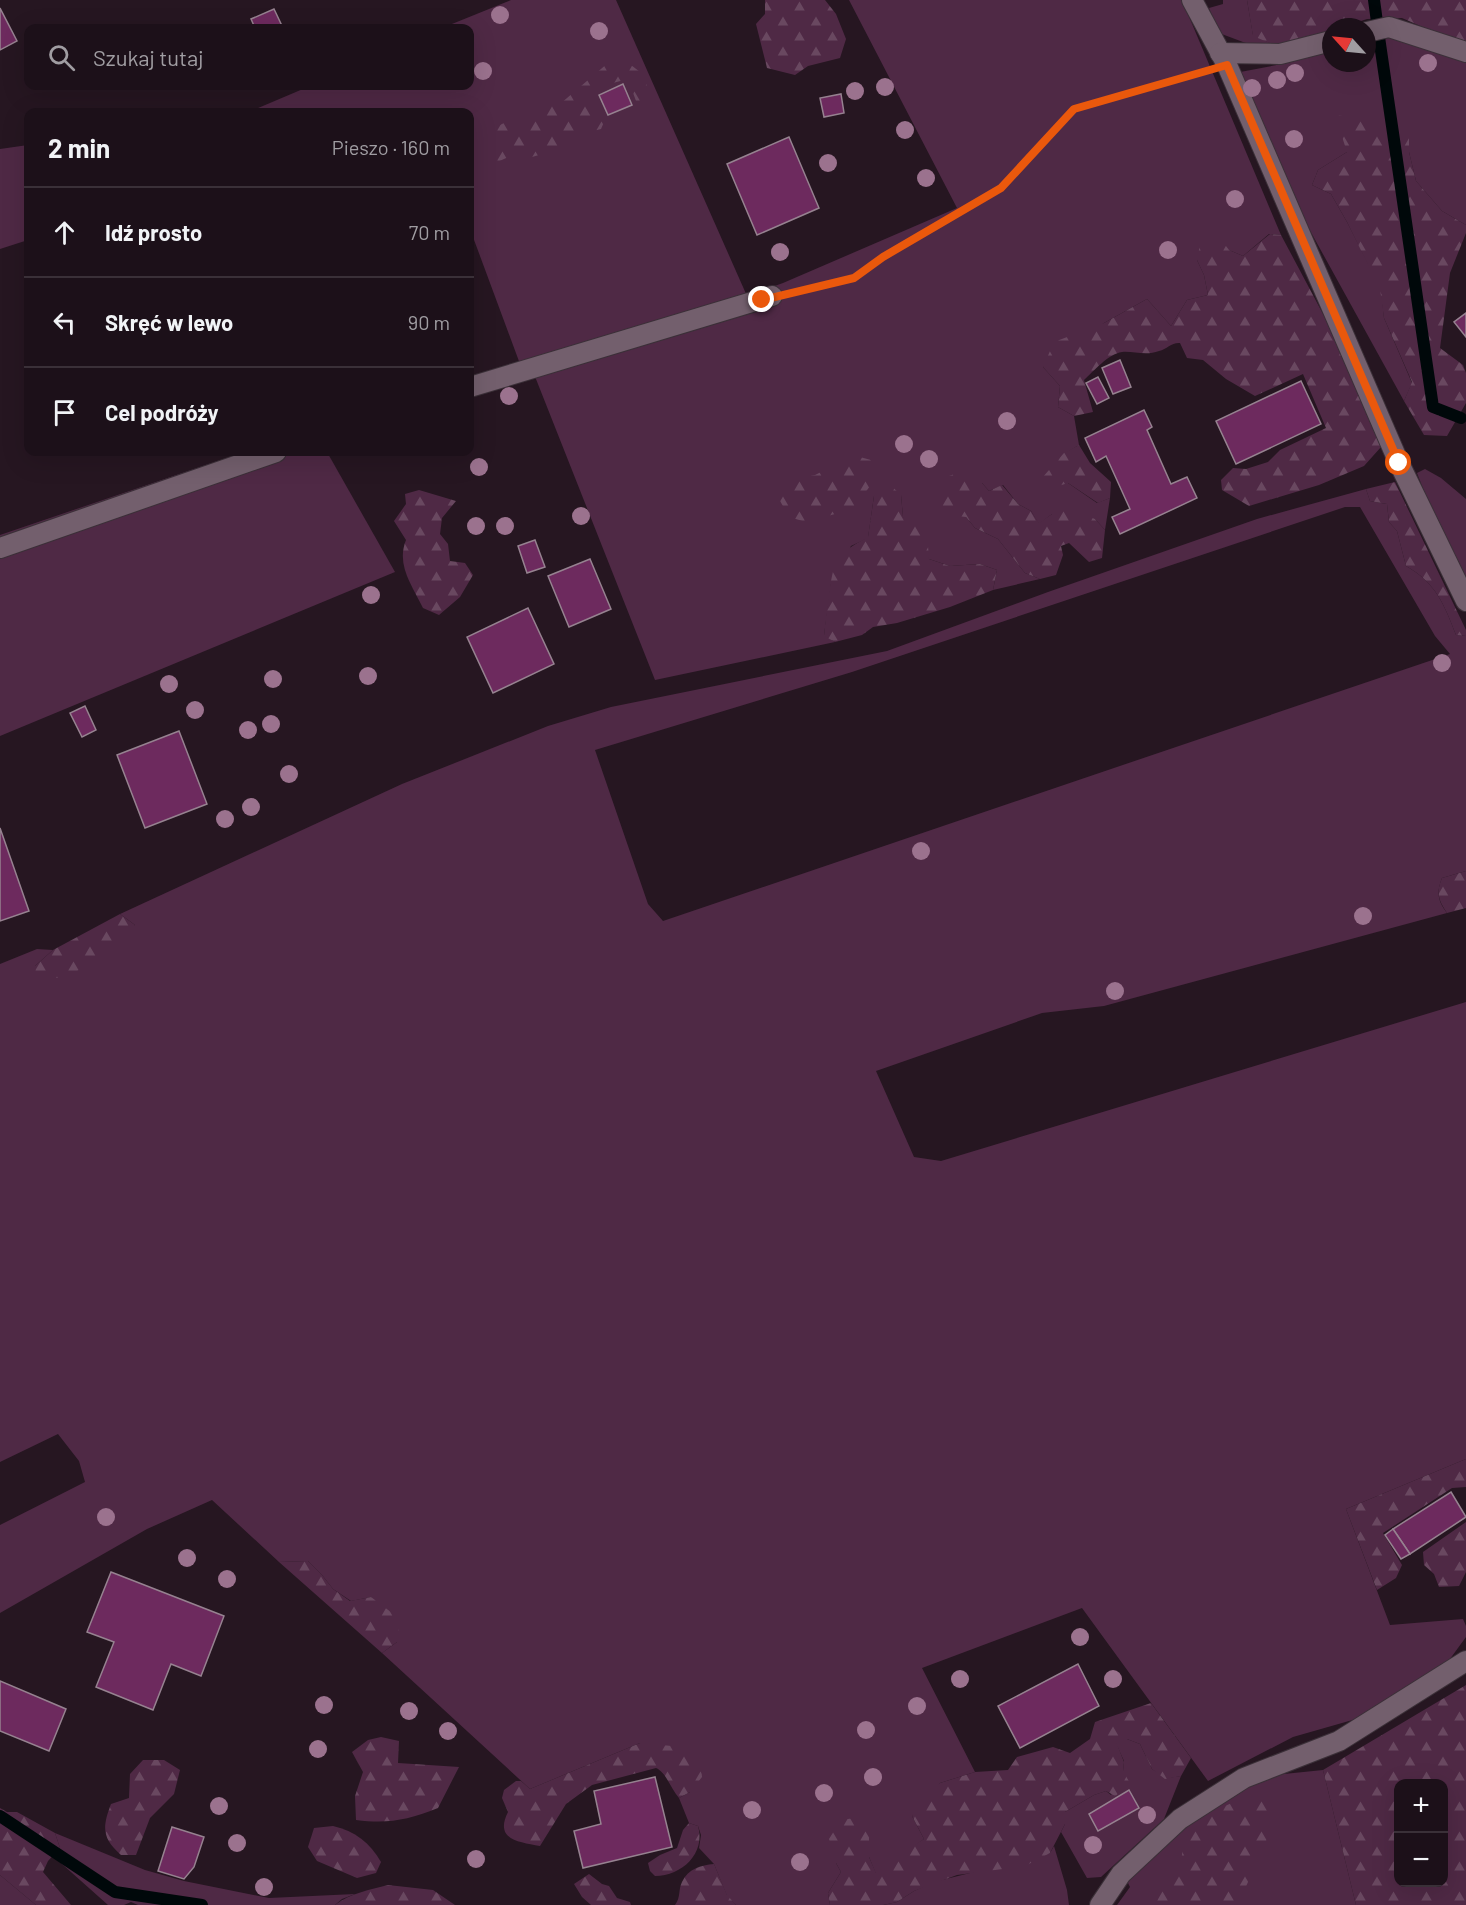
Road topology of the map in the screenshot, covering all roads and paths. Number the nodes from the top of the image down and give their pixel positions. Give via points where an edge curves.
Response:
1 (1192, 0) edge
2 (1376, 30) edge
3 (1322, 44) edge
4 (1466, 52) edge
5 (1224, 59) junction
6 (772, 296) joint
7 (474, 386) edge
8 (264, 456) edge
9 (0, 548) edge
10 (1466, 601) edge
11 (1466, 1661) edge
12 (1100, 1905) edge

1 - 5 lane
2 - 4 lane via 1389,27
3 - 5 lane via 1280,54
5 - 6 path via 1074,109 1001,188 854,278
5 - 10 lane via 1399,463
6 - 7 lane
8 - 9 lane
11 - 12 lane via 1339,1742 1244,1778 1180,1820 1121,1874

